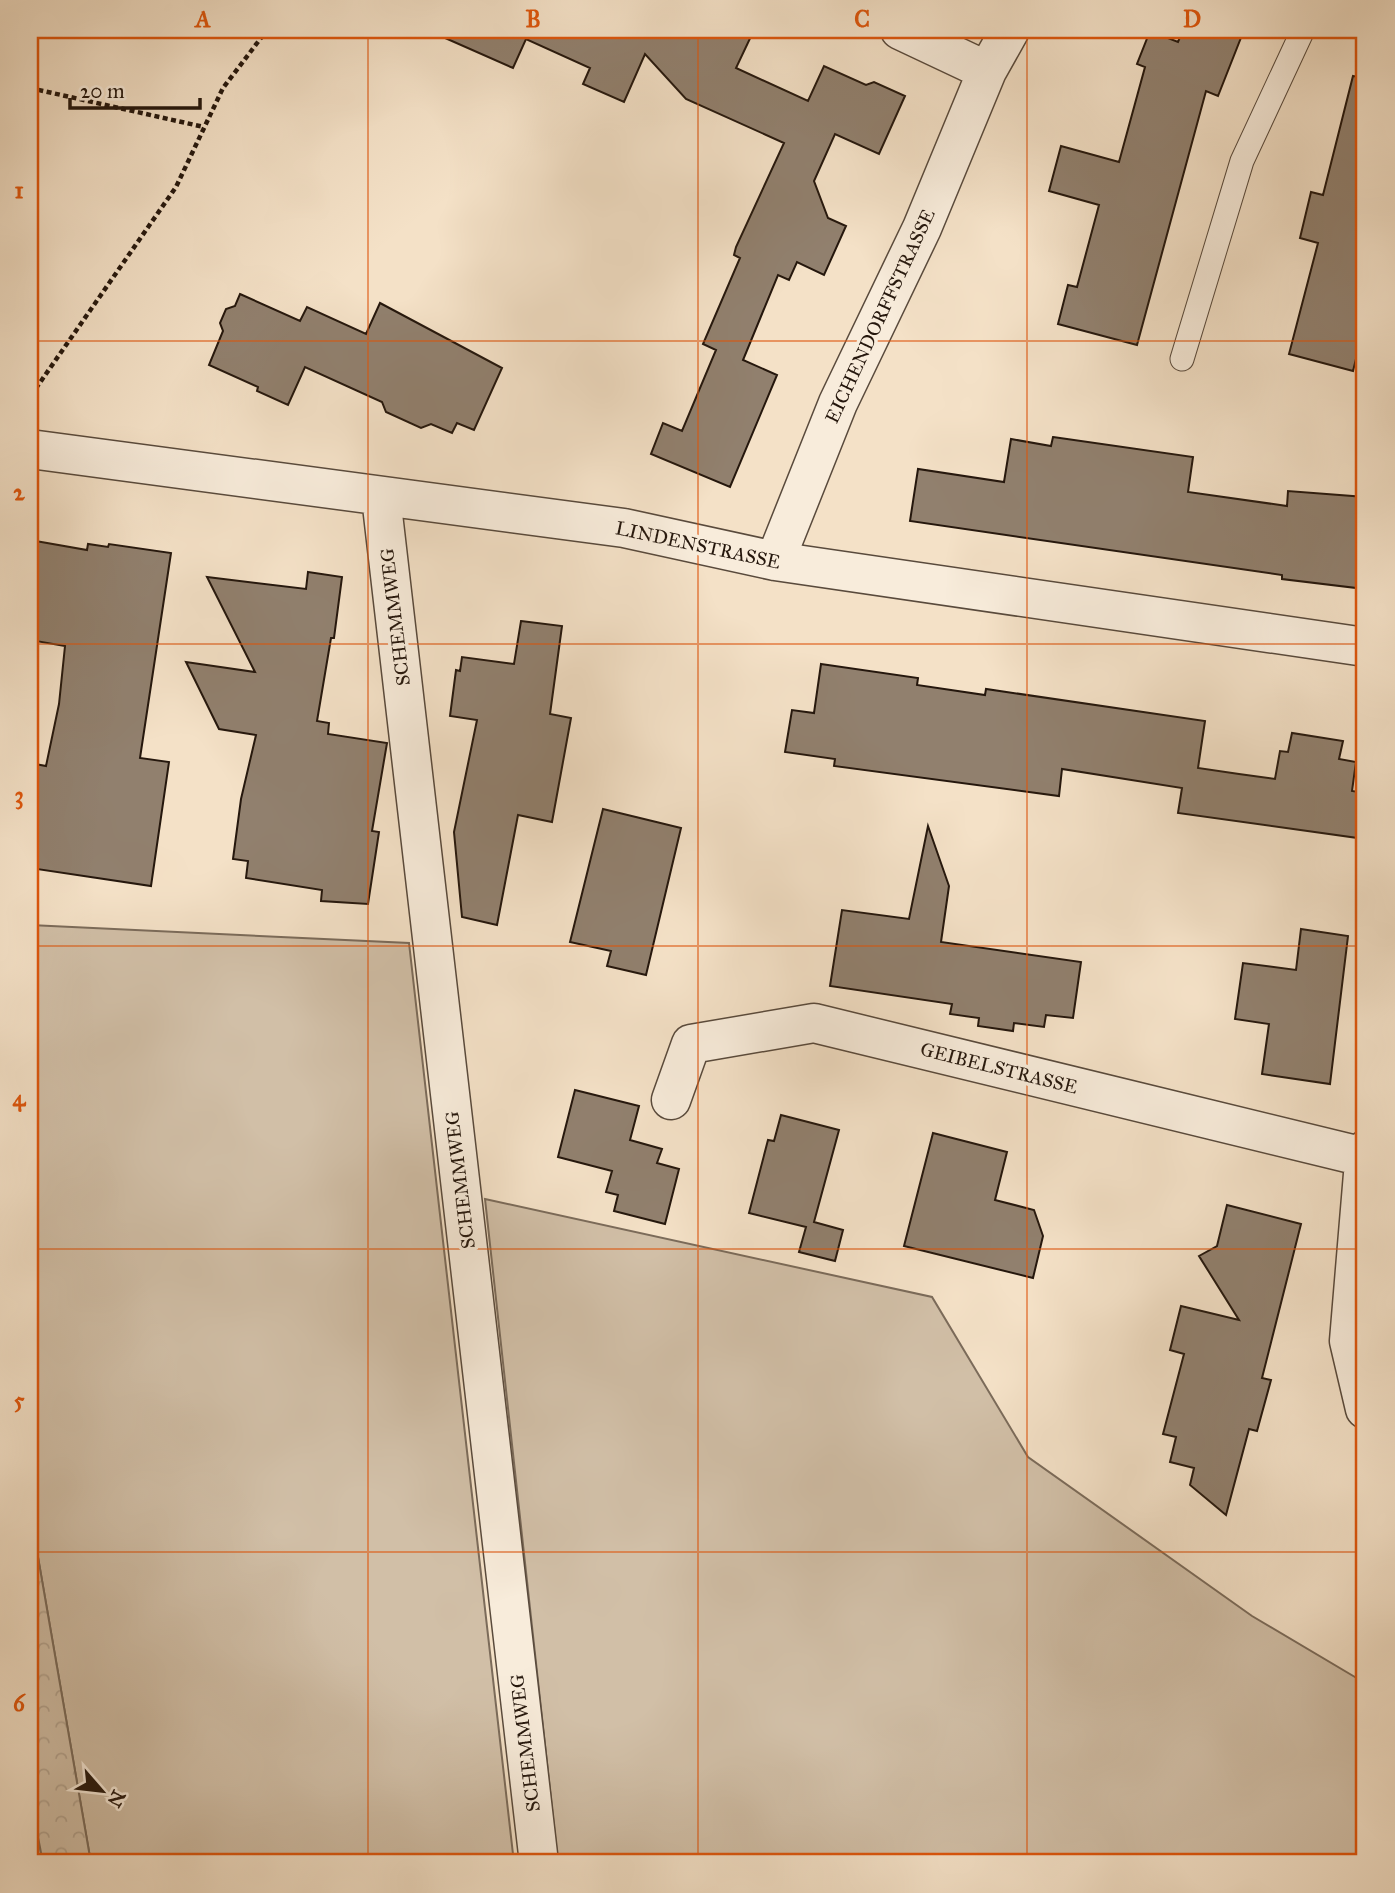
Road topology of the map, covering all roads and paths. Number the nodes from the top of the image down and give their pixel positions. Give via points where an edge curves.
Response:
1 (267, 30) edge
2 (900, 30) edge
3 (1010, 30) edge
4 (1303, 30) edge
5 (987, 71) junction
6 (30, 88) edge
7 (204, 127) junction
8 (1182, 359) dead end
9 (30, 404) edge
10 (30, 449) edge
11 (381, 497) junction
12 (775, 561) junction
13 (1365, 647) edge
14 (671, 1100) dead end
15 (1364, 1154) edge
16 (1364, 1408) edge
17 (539, 1863) edge

1 - 7 path via 223,88
2 - 5 street
3 - 5 street, EICHENDORFFSTRASSE
4 - 8 lane via 1242,161
5 - 12 street, EICHENDORFFSTRASSE via 922,228 838,403
6 - 7 path
7 - 9 path via 176,187 32,394
10 - 11 street, LINDENSTRASSE
11 - 12 street, LINDENSTRASSE via 624,528
11 - 17 street, SCHEMMWEG
12 - 13 street, LINDENSTRASSE
14 - 15 street, GEIBELSTRASSE via 691,1044 814,1023
15 - 16 street, GEIBELSTRASSE via 1349,1341

